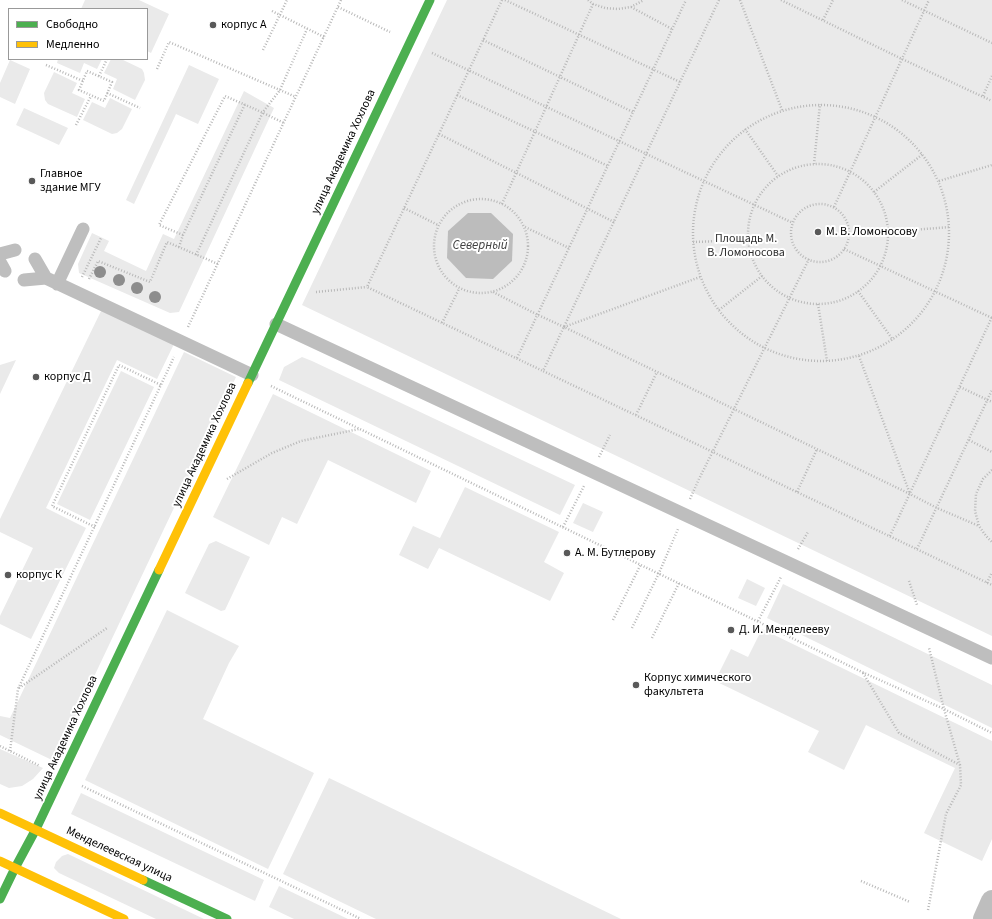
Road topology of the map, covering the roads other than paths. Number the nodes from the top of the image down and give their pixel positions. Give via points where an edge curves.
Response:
1 (430, 0) edge
2 (83, 229) dead end
3 (15, 250) dead end
4 (0, 254) edge
5 (34, 258) dead end
6 (24, 280) dead end
7 (52, 281) junction
8 (276, 324) junction
9 (252, 375) junction
10 (992, 658) edge
11 (0, 813) edge
12 (36, 829) junction
13 (0, 861) edge
14 (15, 868) junction
15 (0, 899) edge
16 (992, 901) edge
17 (124, 919) edge
18 (227, 919) edge
19 (984, 919) edge

1 - 8 street, улица Академика Хохлова
2 - 7 lane
3 - 4 lane
5 - 7 lane
6 - 7 lane
7 - 9 lane
8 - 9 street, улица Академика Хохлова
8 - 10 lane
9 - 12 street, улица Академика Хохлова
11 - 12 street, Менделеевская улица
12 - 14 street, улица Академика Хохлова
12 - 18 street, Менделеевская улица
13 - 14 street
14 - 15 street, улица Академика Хохлова
14 - 17 street
16 - 19 street

